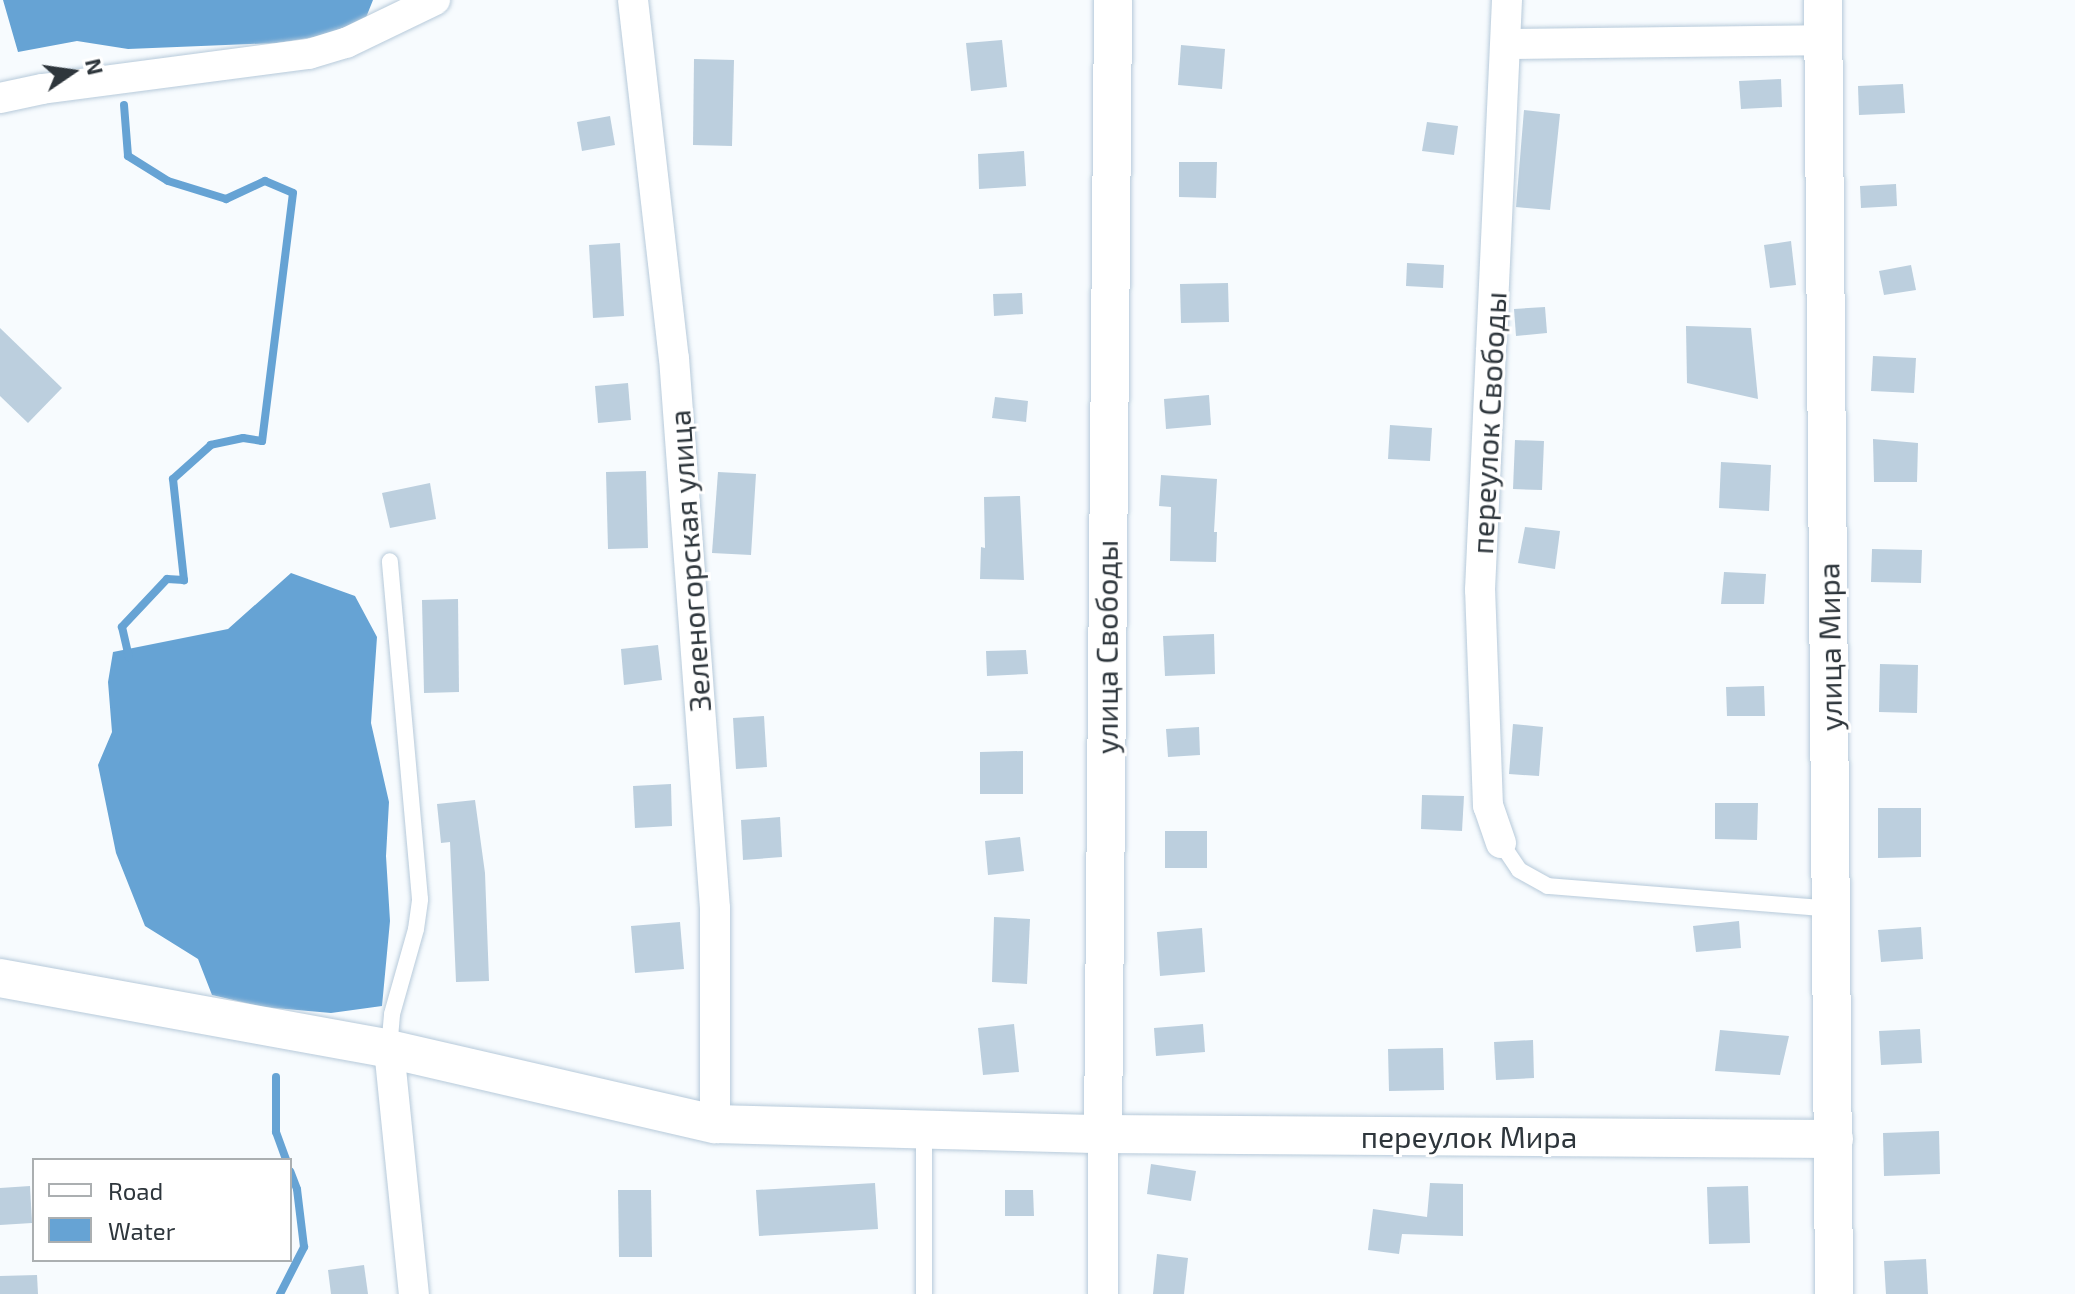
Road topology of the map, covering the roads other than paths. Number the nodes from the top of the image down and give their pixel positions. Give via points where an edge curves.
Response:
1 (435, 0) edge
2 (633, 0) edge
3 (1113, 0) edge
4 (1507, 0) edge
5 (1823, 0) edge
6 (1823, 40) junction
7 (1507, 44) junction
8 (0, 98) edge
9 (390, 561) dead end
10 (1501, 843) joint
11 (1832, 909) junction
12 (0, 978) edge
13 (389, 1049) junction
14 (715, 1124) junction
15 (924, 1129) junction
16 (1103, 1134) junction
17 (1834, 1139) junction
18 (414, 1294) edge
19 (924, 1294) edge
20 (1103, 1294) edge
21 (1834, 1294) edge

1 - 8 street via 346,43 309,54
2 - 14 street, Зеленогорская улица via 674,358 711,861
3 - 16 street, улица Свободы
4 - 7 street, переулок Свободы
5 - 6 street, улица Мира
6 - 7 street
6 - 11 street, улица Мира
7 - 10 street, переулок Свободы via 1480,590 1488,806
9 - 13 lane via 420,899 392,1014
10 - 11 lane via 1519,870 1548,886
11 - 17 street, улица Мира
12 - 13 street, переулок Мира
13 - 14 street, переулок Мира
13 - 18 street
14 - 15 street, переулок Мира
15 - 16 street, переулок Мира
15 - 19 lane
16 - 17 street, переулок Мира
16 - 20 street, улица Свободы
17 - 21 street, улица Мира

